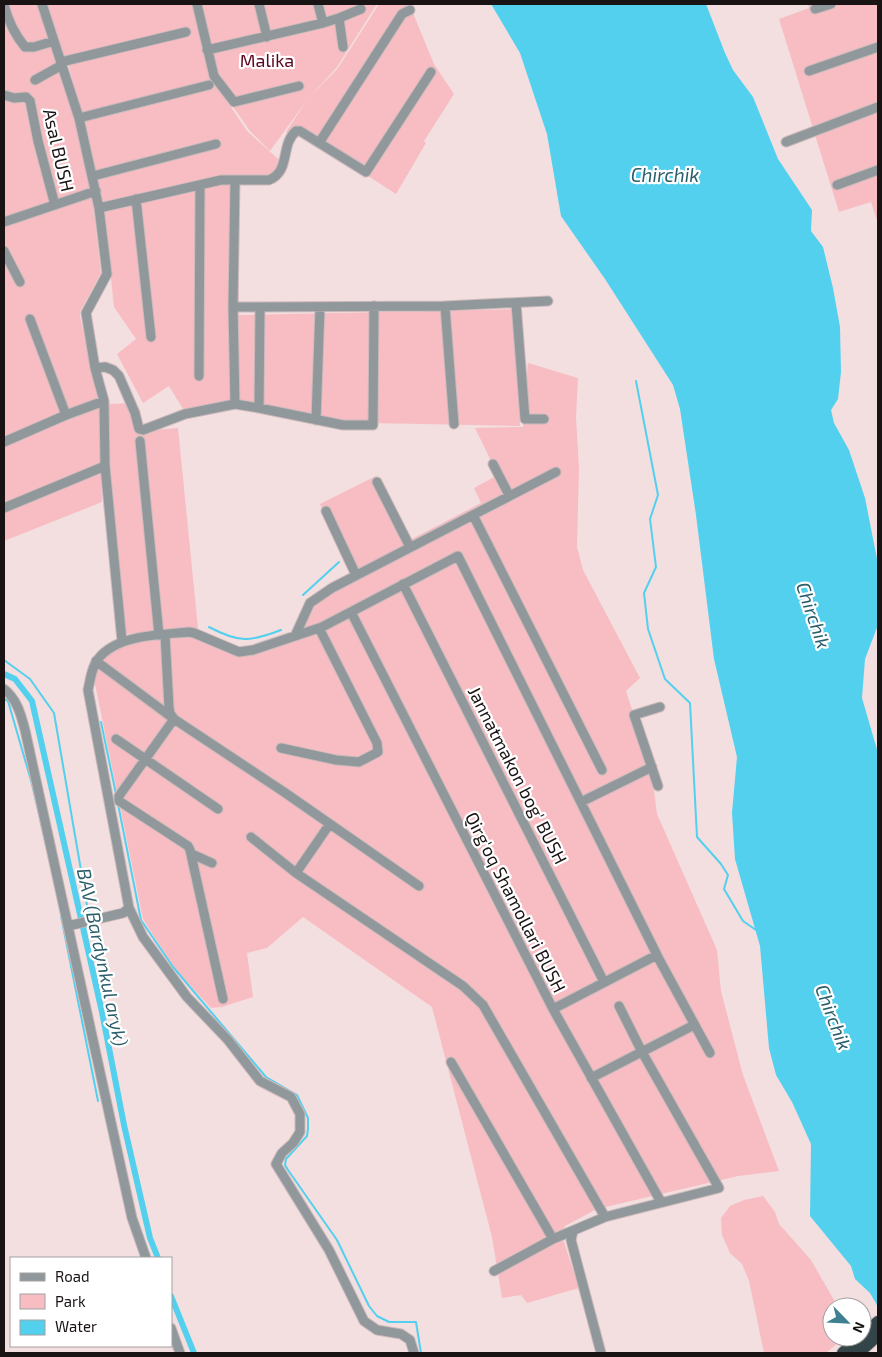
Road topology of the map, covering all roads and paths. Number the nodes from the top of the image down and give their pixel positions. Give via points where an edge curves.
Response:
1 (42, 4) edge
2 (198, 4) edge
3 (259, 4) edge
4 (318, 4) edge
5 (831, 4) edge
6 (4, 5) edge
7 (361, 9) dead end
8 (815, 9) dead end
9 (410, 10) dead end
10 (339, 18) junction
11 (323, 23) junction
12 (186, 32) dead end
13 (267, 37) junction
14 (54, 41) junction
15 (878, 46) edge
16 (343, 47) dead end
17 (208, 50) junction
18 (62, 64) junction
19 (810, 71) dead end
20 (431, 72) dead end
21 (35, 80) dead end
22 (209, 85) dead end
23 (299, 86) dead end
24 (4, 95) edge
25 (878, 107) edge
26 (79, 118) junction
27 (786, 142) dead end
28 (216, 144) dead end
29 (319, 144) junction
30 (878, 170) edge
31 (93, 176) junction
32 (235, 181) junction
33 (200, 185) junction
34 (837, 185) dead end
35 (96, 191) junction
36 (136, 199) junction
37 (55, 205) junction
38 (99, 208) junction
39 (4, 222) edge
40 (4, 251) edge
41 (20, 282) dead end
42 (548, 301) dead end
43 (516, 303) junction
44 (374, 306) junction
45 (444, 306) junction
46 (233, 307) junction
47 (260, 307) junction
48 (320, 307) junction
49 (30, 319) dead end
50 (151, 337) dead end
51 (95, 368) junction
52 (199, 376) dead end
53 (104, 401) junction
54 (235, 404) junction
55 (259, 408) junction
56 (66, 415) junction
57 (544, 419) dead end
58 (316, 420) junction
59 (454, 424) dead end
60 (140, 441) dead end
61 (4, 442) edge
62 (493, 464) dead end
63 (105, 466) junction
64 (556, 472) dead end
65 (377, 482) dead end
66 (510, 495) junction
67 (4, 508) edge
68 (326, 511) dead end
69 (472, 515) junction
70 (410, 548) junction
71 (356, 575) junction
72 (403, 584) junction
73 (351, 612) junction
74 (319, 628) junction
75 (162, 635) junction
76 (295, 636) junction
77 (122, 641) junction
78 (96, 661) junction
79 (4, 689) edge
80 (660, 707) dead end
81 (174, 719) junction
82 (116, 739) dead end
83 (281, 748) dead end
84 (144, 759) junction
85 (652, 767) junction
86 (602, 770) dead end
87 (658, 786) dead end
88 (120, 802) junction
89 (581, 802) junction
90 (109, 803) junction
91 (218, 809) dead end
92 (330, 825) junction
93 (251, 837) dead end
94 (192, 854) junction
95 (212, 863) dead end
96 (296, 873) junction
97 (418, 886) dead end
98 (129, 908) junction
99 (72, 925) junction
100 (657, 954) junction
101 (604, 982) junction
102 (223, 999) dead end
103 (619, 1006) dead end
104 (552, 1009) junction
105 (694, 1025) junction
106 (642, 1052) junction
107 (710, 1053) dead end
108 (451, 1062) dead end
109 (591, 1078) junction
110 (661, 1202) junction
111 (605, 1217) junction
112 (573, 1231) junction
113 (553, 1239) junction
114 (146, 1257) edge
115 (494, 1271) dead end
116 (172, 1331) edge
117 (180, 1353) edge
118 (414, 1353) edge
119 (601, 1353) edge

1 - 14 street
2 - 17 street
3 - 13 street
4 - 11 street
5 - 8 street
6 - 14 street via 8,19 25,47
7 - 10 street
9 - 29 street via 402,14
10 - 11 street
10 - 16 street
11 - 13 street
12 - 18 street
13 - 17 street
14 - 18 street
15 - 19 street
17 - 23 street via 214,76 234,102
18 - 21 street
18 - 26 street
20 - 29 street via 366,172
22 - 26 street
24 - 37 street, Asal BUSH via 26,97 30,101
25 - 27 street
26 - 31 street
28 - 31 street
29 - 32 street via 296,131 287,142 283,166 273,178
30 - 34 street
31 - 35 street
32 - 33 street via 230,179
32 - 46 street
33 - 36 street
33 - 52 street
35 - 37 street
35 - 38 street
36 - 38 street
36 - 50 street
37 - 39 street
38 - 51 street via 106,274 86,313
40 - 41 street
42 - 43 street
43 - 45 street
43 - 57 street via 525,419
44 - 45 street
44 - 48 street
44 - 58 street via 373,425 343,425
45 - 59 street
46 - 47 street
46 - 54 street
47 - 48 street
47 - 55 street
48 - 58 street
49 - 56 street
51 - 53 street
51 - 54 street via 104,367 119,376 139,429 184,414
53 - 56 street
53 - 63 street
54 - 55 street
55 - 58 street
56 - 61 street
60 - 75 street
62 - 66 street
63 - 67 street
63 - 77 street
64 - 66 street
65 - 70 street
66 - 69 street
68 - 71 street
69 - 70 street
69 - 86 street
70 - 71 street
71 - 76 street via 310,602
72 - 73 street
72 - 89 street via 458,556
72 - 101 street, Jannatmakon bog' BUSH
73 - 74 street
73 - 104 street, Qirg'oq Shamollari BUSH
74 - 76 street
74 - 83 street via 378,743 378,752 359,762
75 - 76 street via 194,633 239,652
75 - 77 street
75 - 81 street via 169,707
77 - 78 street
78 - 81 street
78 - 90 street via 88,690
79 - 99 street via 13,698 26,730
80 - 85 street via 634,715
81 - 84 street
81 - 92 street
82 - 84 street
84 - 88 street via 119,796
84 - 91 street
85 - 87 street
85 - 89 street
88 - 90 street
88 - 94 street via 188,846
89 - 100 street
90 - 98 street
92 - 96 street
92 - 97 street
93 - 96 street
94 - 95 street
94 - 102 street
96 - 111 street via 463,986 483,1004
98 - 99 street via 123,913
98 - 118 street via 143,937 187,996 260,1081 291,1097 300,1114 300,1132 276,1164 329,1250 364,1321 377,1330 401,1334 410,1340
99 - 114 street via 132,1218
100 - 101 street
100 - 105 street
101 - 104 street
103 - 106 street
104 - 109 street, Qirg'oq Shamollari BUSH
105 - 106 street
105 - 107 street
106 - 109 street
106 - 110 street via 719,1188
108 - 113 street
109 - 110 street, Qirg'oq Shamollari BUSH
110 - 111 street
111 - 112 street
112 - 113 street
112 - 119 street via 571,1240
113 - 115 street
116 - 117 street

